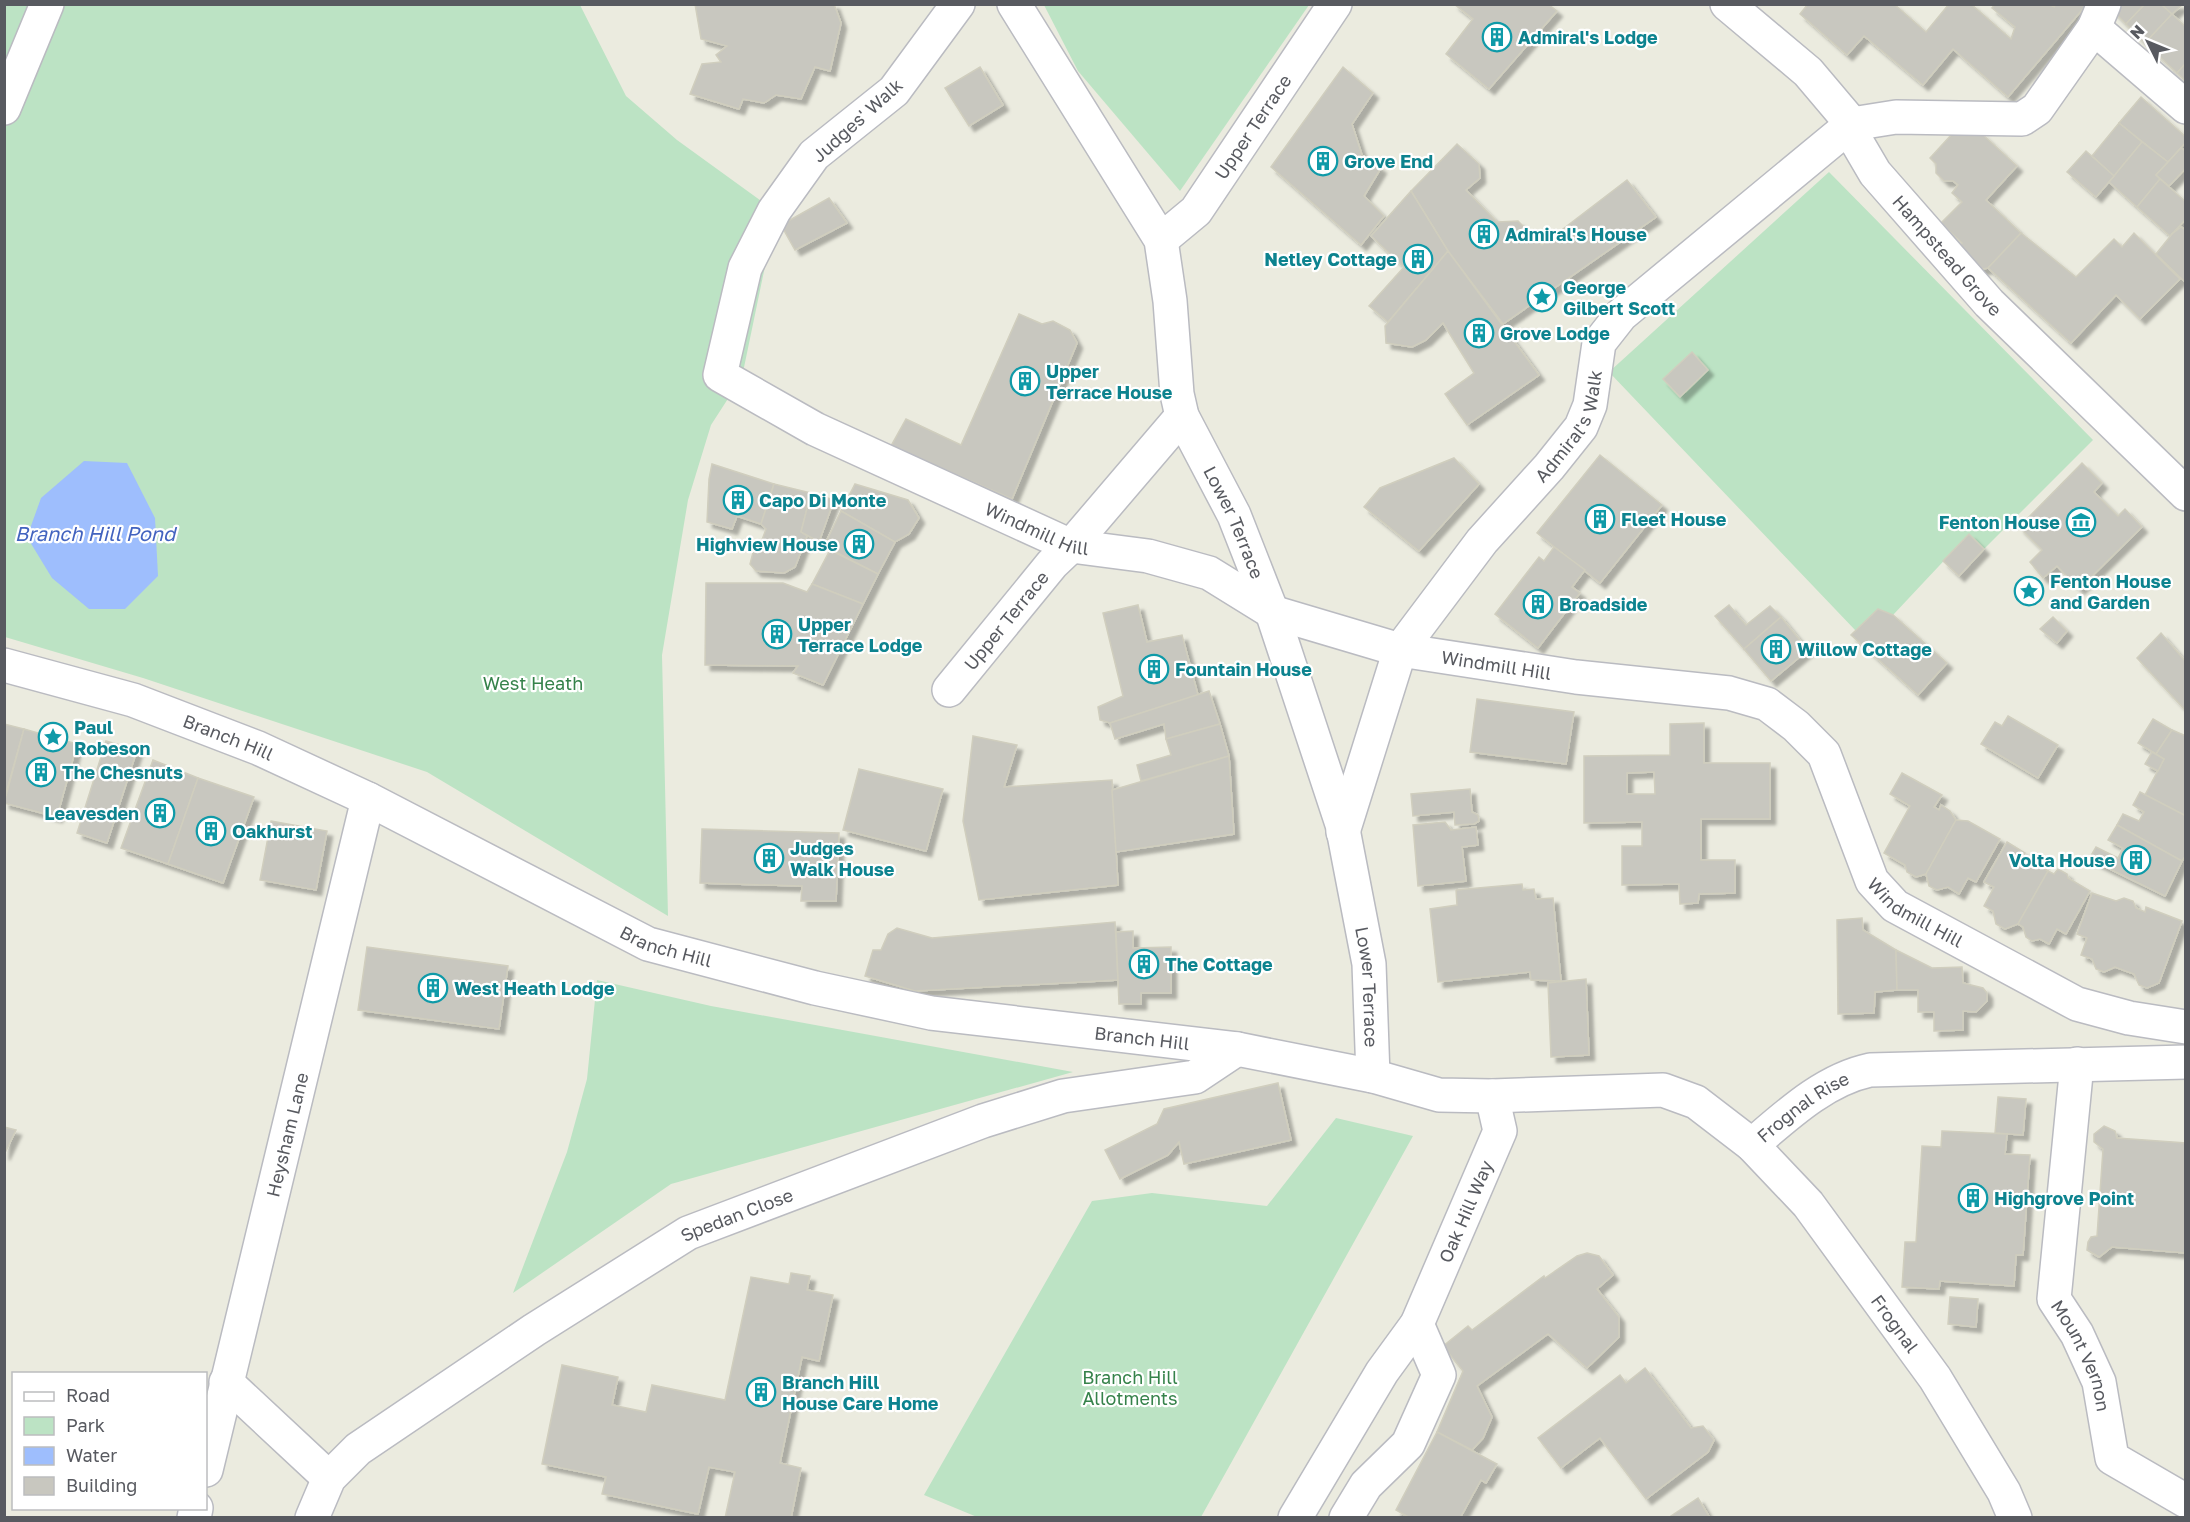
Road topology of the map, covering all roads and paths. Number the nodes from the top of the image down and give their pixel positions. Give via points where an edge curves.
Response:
1 (47, 4) edge
2 (958, 4) edge
3 (1014, 4) edge
4 (1335, 4) edge
5 (1727, 4) edge
6 (2099, 16) edge
7 (2186, 107) edge
8 (4, 108) edge
9 (1852, 124) junction
10 (1161, 240) junction
11 (720, 375) joint
12 (1182, 416) junction
13 (2186, 494) edge
14 (1071, 546) junction
15 (1272, 612) junction
16 (1400, 650) junction
17 (4, 665) edge
18 (950, 690) dead end
19 (368, 799) junction
20 (1343, 832) junction
21 (2186, 1027) edge
22 (1237, 1049) junction
23 (2186, 1062) edge
24 (2077, 1064) junction
25 (1373, 1076) junction
26 (1492, 1096) junction
27 (1752, 1145) junction
28 (1417, 1324) junction
29 (226, 1382) junction
30 (207, 1466) edge
31 (329, 1478) junction
32 (2186, 1501) edge
33 (312, 1518) edge
34 (1295, 1518) edge
35 (1346, 1518) edge
36 (2015, 1518) edge

1 - 8 street
2 - 11 street, Judges' Walk via 894,91 814,155 774,211 746,268
3 - 10 street, Lower Terrace
4 - 10 street, Upper Terrace via 1196,211
5 - 9 street, Hampstead Grove via 1808,72
6 - 7 street
6 - 9 street via 2037,109 2022,119 1896,117
9 - 13 street, Hampstead Grove via 1858,144 1875,173 1989,303
9 - 16 street, Admiral's Walk via 1621,315 1599,343 1590,405 1581,427 1482,541
10 - 12 street, Lower Terrace
11 - 14 street, Windmill Hill via 815,429
12 - 14 street, Upper Terrace
12 - 15 street, Lower Terrace via 1234,515
14 - 15 street, Windmill Hill via 1148,556 1209,573
14 - 18 street, Upper Terrace
15 - 16 street, Windmill Hill
15 - 20 street, Lower Terrace
16 - 20 street, Admiral's Walk
16 - 21 street, Windmill Hill via 1576,677 1729,693 1767,704 1824,754 1872,881 1895,906 2077,1004
17 - 19 street, Branch Hill via 133,700 258,748
19 - 22 street, Branch Hill via 648,944 815,988 932,1012
19 - 29 street, Heysham Lane
20 - 25 street, Lower Terrace via 1369,964
22 - 25 street, Branch Hill
22 - 31 street, Spedan Close via 1195,1077 1063,1096 983,1121 688,1233 534,1330 358,1449
23 - 24 street, Frognal Rise
24 - 27 street, Frognal Rise via 1854,1073 1792,1112
24 - 32 street, Mount Vernon via 2054,1299 2077,1334 2100,1382 2112,1458
25 - 26 street, Frognal Rise via 1439,1095
26 - 27 street, Frognal Rise via 1663,1090 1695,1102
26 - 28 street, Oak Hill Way via 1500,1131
27 - 36 street, Frognal via 1808,1204 1935,1378 2004,1492
28 - 34 street, Oak Hill Way via 1382,1372
28 - 35 street via 1439,1375 1408,1444 1366,1485
29 - 30 street, Heysham Lane
29 - 31 street
31 - 33 street, Spedan Close

